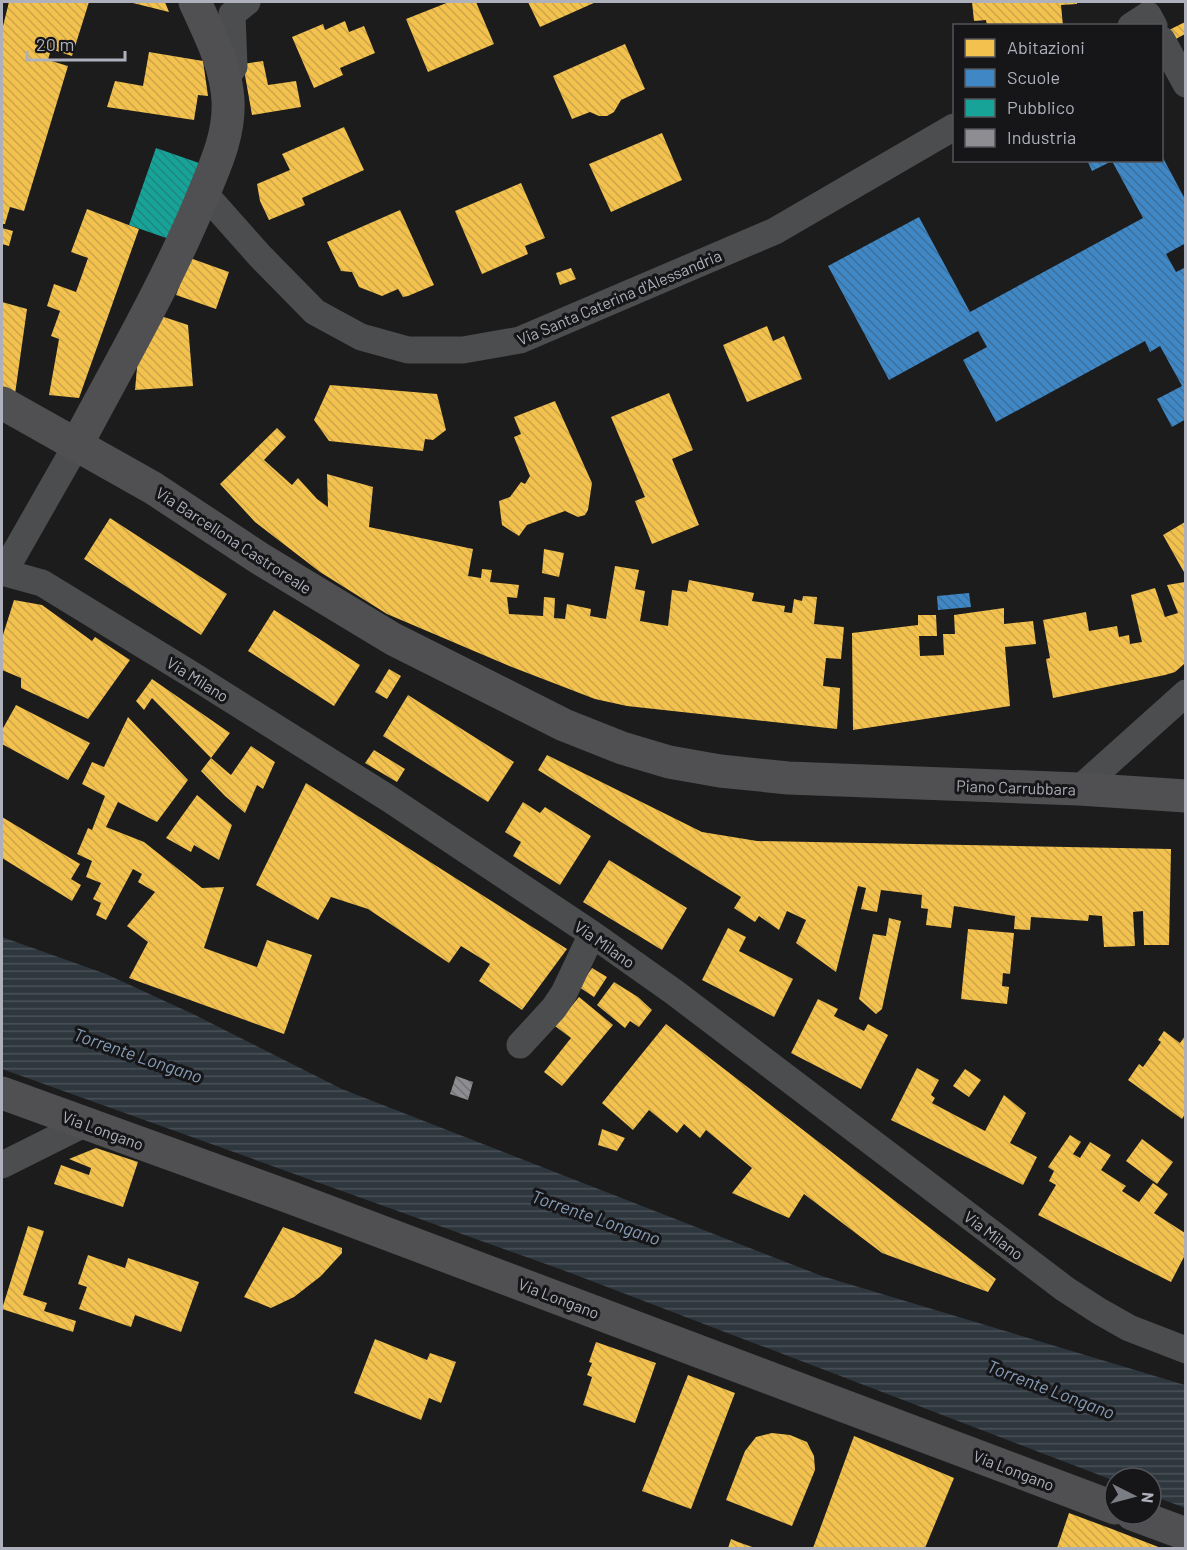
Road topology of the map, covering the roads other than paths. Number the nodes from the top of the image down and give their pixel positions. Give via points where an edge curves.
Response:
1 (195, 2) edge
2 (247, 2) edge
3 (1163, 44) edge
4 (225, 79) junction
5 (1185, 84) edge
6 (953, 128) edge
7 (204, 193) junction
8 (2, 403) edge
9 (77, 444) junction
10 (3, 572) edge
11 (1185, 693) edge
12 (845, 780) joint
13 (1079, 789) junction
14 (1185, 796) edge
15 (592, 934) junction
16 (520, 1045) dead end
17 (2, 1093) edge
18 (86, 1124) junction
19 (2, 1165) edge
20 (1185, 1350) edge
21 (1103, 1503) edge
22 (1163, 1526) edge
23 (1185, 1534) edge

1 - 4 street
2 - 4 street via 232,14 234,67
3 - 5 street
4 - 7 street via 225,138
6 - 7 street, Via Santa Caterina d'Alessandria via 775,231 520,340 463,350 408,350 361,337 315,312
7 - 9 street via 178,255
8 - 9 street, Via Barcellona Castroreale
9 - 10 street
9 - 12 street, Via Barcellona Castroreale via 393,639 564,724 669,762 720,771
10 - 15 street, Via Milano via 42,583 189,673 388,798
11 - 13 street
12 - 13 street, Piano Carrubbara
13 - 14 street, Piano Carrubbara
15 - 16 street via 564,993
15 - 20 street, Via Milano via 1065,1289 1129,1328
17 - 18 street, Via Longano
18 - 19 street
18 - 21 street, Via Longano
22 - 23 street

